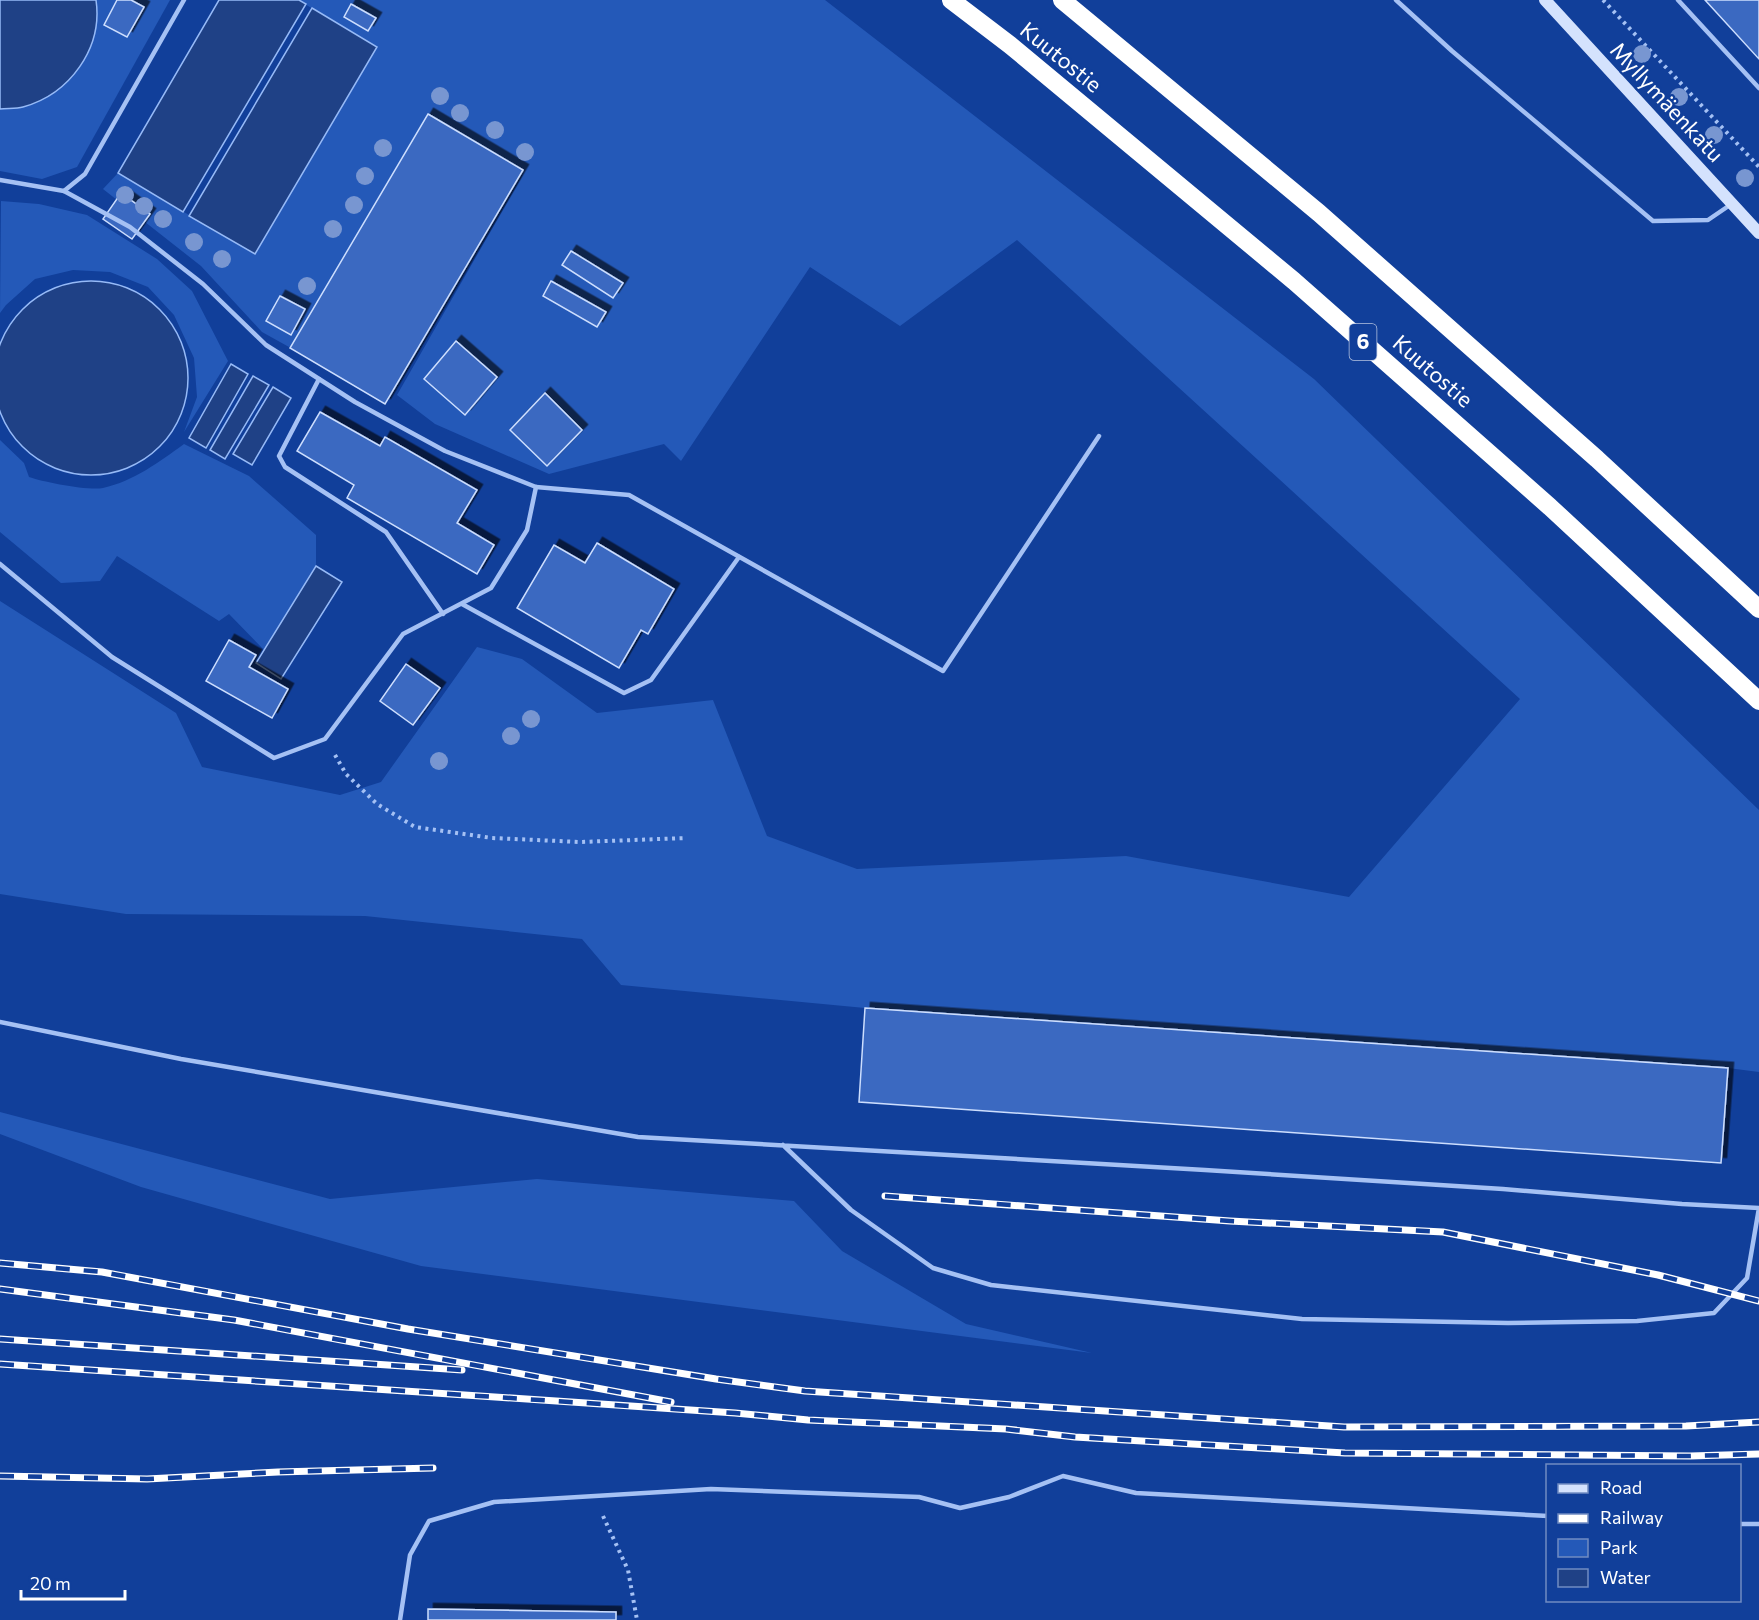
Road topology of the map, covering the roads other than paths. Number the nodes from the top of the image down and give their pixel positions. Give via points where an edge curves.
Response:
1 (184, 0) edge
2 (951, 0) edge
3 (1062, 0) edge
4 (1396, 0) edge
5 (1545, 0) edge
6 (1678, 0) edge
7 (1759, 88) edge
8 (0, 180) edge
9 (64, 191) junction
10 (1732, 204) junction
11 (1759, 233) edge
12 (319, 379) junction
13 (1099, 436) dead end
14 (536, 487) junction
15 (739, 556) junction
16 (0, 564) edge
17 (462, 604) junction
18 (1759, 609) edge
19 (443, 614) junction
20 (1759, 701) edge
21 (0, 1022) edge
22 (783, 1146) junction
23 (1546, 1516) edge
24 (1741, 1524) edge
25 (1759, 1524) edge
26 (400, 1620) edge

1 - 9 lane via 85,174
2 - 20 highway, Kuutostie / 6 via 1294,281 1550,507
3 - 18 highway, Kuutostie via 1319,213 1597,459
4 - 10 lane via 1653,221 1708,220
5 - 10 main road, Myllymäenkatu
6 - 7 lane
8 - 9 lane
9 - 12 lane via 130,227 203,284 266,345
10 - 11 main road, Myllymäenkatu
12 - 14 lane via 445,451
12 - 19 lane via 279,456 285,467 386,532
13 - 15 lane via 944,671
14 - 15 lane via 629,495
14 - 17 lane via 526,530 491,588
15 - 17 lane via 651,680 624,693
16 - 19 lane via 112,657 274,758 325,739 403,634
17 - 19 lane
21 - 22 lane via 181,1059 638,1137
22 - 22 lane via 851,1210 933,1268 991,1285 1302,1319 1508,1323 1637,1321 1714,1313 1747,1278 1759,1208 1217,1170
23 - 26 lane via 1136,1493 1063,1476 1009,1497 960,1508 919,1497 711,1489 494,1502 429,1521 410,1556
24 - 25 lane

